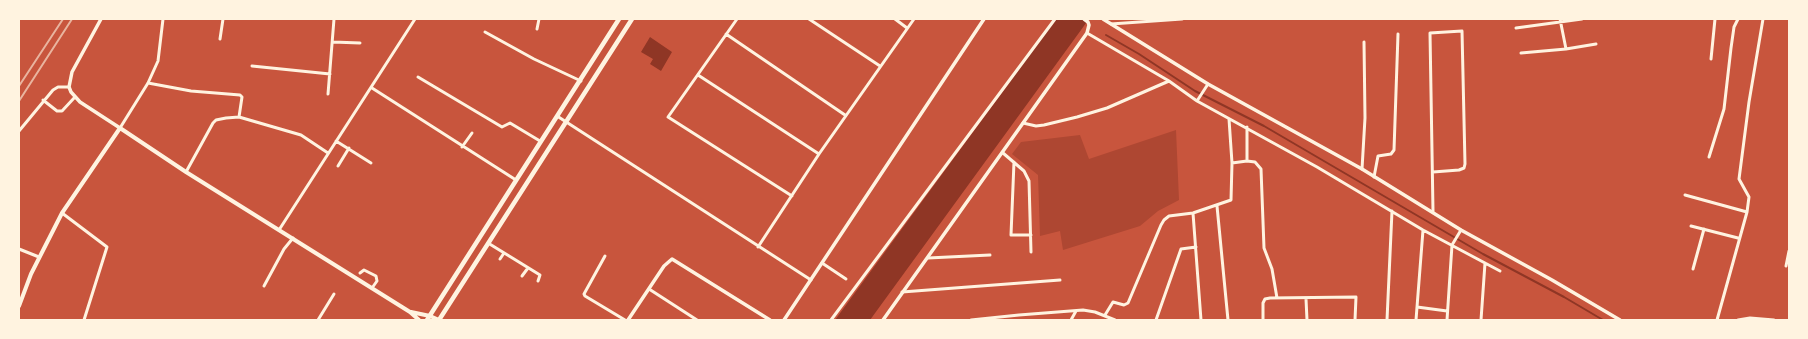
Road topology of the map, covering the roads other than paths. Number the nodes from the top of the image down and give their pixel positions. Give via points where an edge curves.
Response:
1 (101, 19) edge
2 (163, 19) edge
3 (223, 19) edge
4 (334, 19) edge
5 (416, 19) edge
6 (539, 19) edge
7 (619, 19) edge
8 (632, 19) edge
9 (736, 19) edge
10 (809, 19) edge
11 (895, 19) edge
12 (914, 19) edge
13 (984, 19) edge
14 (1055, 19) edge
15 (1103, 19) edge
16 (1182, 19) edge
17 (1582, 19) edge
18 (1715, 19) edge
19 (1738, 19) edge
20 (1762, 19) edge
21 (1086, 20) edge
22 (1561, 21) edge
23 (1110, 25) junction
24 (908, 28) junction
25 (1516, 28) dead end
26 (537, 29) dead end
27 (485, 32) dead end
28 (1087, 33) junction
29 (726, 34) junction
30 (1398, 34) dead end
31 (220, 39) dead end
32 (333, 42) junction
33 (1364, 42) dead end
34 (360, 43) dead end
35 (1596, 44) dead end
36 (1566, 49) junction
37 (1521, 53) dead end
38 (1711, 59) dead end
39 (252, 66) dead end
40 (880, 66) junction
41 (330, 74) junction
42 (698, 75) junction
43 (418, 77) dead end
44 (581, 81) junction
45 (1169, 81) junction
46 (148, 83) junction
47 (1208, 84) junction
48 (69, 87) junction
49 (372, 88) junction
50 (328, 94) dead end
51 (75, 97) junction
52 (1198, 99) junction
53 (43, 100) junction
54 (845, 115) junction
55 (557, 116) junction
56 (239, 118) junction
57 (1229, 119) junction
58 (566, 121) junction
59 (1023, 123) junction
60 (1247, 127) junction
61 (120, 128) junction
62 (19, 131) edge
63 (472, 133) dead end
64 (336, 141) junction
65 (540, 141) junction
66 (462, 147) junction
67 (349, 148) junction
68 (328, 153) junction
69 (1003, 153) junction
70 (818, 154) junction
71 (1709, 157) dead end
72 (1247, 161) junction
73 (1014, 162) junction
74 (371, 163) dead end
75 (1232, 163) junction
76 (338, 166) dead end
77 (1362, 169) junction
78 (186, 172) junction
79 (1433, 172) junction
80 (1374, 176) junction
81 (516, 180) junction
82 (792, 196) junction
83 (1685, 196) dead end
84 (1217, 206) junction
85 (1392, 211) junction
86 (1433, 211) junction
87 (1747, 212) junction
88 (62, 213) junction
89 (1193, 214) junction
90 (1691, 226) dead end
91 (1704, 229) junction
92 (279, 230) junction
93 (1423, 230) junction
94 (1460, 232) junction
95 (1031, 235) junction
96 (293, 238) junction
97 (1738, 238) junction
98 (488, 243) junction
99 (1453, 244) junction
100 (758, 247) junction
101 (1196, 247) junction
102 (19, 249) edge
103 (1789, 251) edge
104 (1031, 252) dead end
105 (504, 253) junction
106 (990, 255) dead end
107 (605, 256) dead end
108 (39, 257) junction
109 (928, 258) junction
110 (500, 259) dead end
111 (822, 263) junction
112 (1485, 263) junction
113 (1786, 266) dead end
114 (528, 268) junction
115 (1693, 269) dead end
116 (1500, 271) dead end
117 (360, 274) dead end
118 (522, 276) dead end
119 (846, 279) dead end
120 (811, 280) junction
121 (1060, 280) dead end
122 (538, 281) dead end
123 (264, 286) dead end
124 (372, 288) junction
125 (649, 289) junction
126 (902, 292) junction
127 (334, 294) dead end
128 (1277, 298) junction
129 (1306, 298) junction
130 (19, 306) edge
131 (1416, 306) junction
132 (1076, 311) junction
133 (1447, 311) junction
134 (410, 312) junction
135 (1104, 315) junction
136 (428, 318) edge
137 (1751, 319) edge
138 (84, 320) edge
139 (318, 320) edge
140 (419, 320) edge
141 (439, 320) edge
142 (625, 320) edge
143 (628, 320) edge
144 (697, 320) edge
145 (770, 320) edge
146 (784, 320) edge
147 (831, 320) edge
148 (885, 320) edge
149 (971, 320) edge
150 (1071, 320) edge
151 (1115, 320) edge
152 (1156, 320) edge
153 (1201, 320) edge
154 (1228, 320) edge
155 (1263, 320) edge
156 (1307, 320) edge
157 (1355, 320) edge
158 (1387, 320) edge
159 (1416, 320) edge
160 (1447, 320) edge
161 (1481, 320) edge
162 (1620, 320) edge
163 (1717, 320) edge
164 (1738, 320) edge
165 (1774, 320) edge

1 - 48 street via 72,72
2 - 46 street via 158,62
3 - 31 street
4 - 32 street
5 - 49 street
6 - 26 street
7 - 44 main road
8 - 58 main road
9 - 29 street
10 - 40 street
11 - 24 street
12 - 24 street
13 - 111 street
14 - 147 street
15 - 23 street
16 - 23 street
17 - 22 street
18 - 38 street
19 - 71 street via 1734,27 1724,109
20 - 87 street via 1739,178 1749,195
21 - 28 street via 1089,29
22 - 25 street
22 - 36 street
23 - 47 street
24 - 40 street
27 - 44 street
28 - 45 street
28 - 59 street
29 - 42 street
29 - 54 street
30 - 80 street via 1394,150 1391,154 1378,156
32 - 34 street
32 - 41 street
33 - 77 street via 1365,118
35 - 36 street
36 - 37 street
39 - 41 street
40 - 54 street
41 - 50 street
42 - 70 street
42 - 82 street via 668,117
43 - 65 street via 502,127 510,122
44 - 55 main road
45 - 52 street
45 - 59 street via 1107,108 1077,117 1036,126
46 - 56 street via 191,91 240,95 242,97
46 - 61 street
47 - 52 street
47 - 77 street
48 - 51 street
48 - 53 street via 56,88
49 - 64 street
49 - 66 street
51 - 53 street via 62,111 57,111
51 - 61 street
52 - 57 street
53 - 62 street
54 - 70 street
55 - 58 street
55 - 65 main road
56 - 68 street via 301,135
56 - 78 street via 216,120
57 - 60 street
57 - 75 street
58 - 98 main road
58 - 100 street
59 - 69 street
60 - 72 street
60 - 85 street
61 - 78 main road
61 - 88 main road
63 - 66 street
64 - 67 street
64 - 68 street
65 - 81 main road
66 - 81 street
67 - 74 street
67 - 76 street
68 - 92 street
69 - 73 street
69 - 109 street
70 - 82 street
72 - 75 street
72 - 128 street via 1255,162 1261,169 1264,248 1272,269
73 - 95 street via 1029,181
73 - 95 street via 1011,235
75 - 84 street via 1231,200
77 - 80 street
78 - 92 main road
79 - 79 street via 1459,170 1464,168 1465,164 1462,31 1430,33
79 - 86 street
80 - 86 street
81 - 136 main road
82 - 100 street
83 - 87 street
84 - 89 street
84 - 154 street
85 - 93 street
85 - 158 street
86 - 94 street
87 - 97 street
88 - 108 main road
88 - 138 street via 107,247
89 - 101 street
89 - 135 street via 1169,216 1164,220 1128,304 1113,302
90 - 91 street
91 - 97 street
91 - 115 street
92 - 96 main road
93 - 99 street
93 - 131 street
94 - 99 street
94 - 162 street via 1552,280
95 - 104 street
96 - 123 street via 284,249
96 - 124 main road
97 - 163 street
98 - 105 street
98 - 141 main road
99 - 112 street
99 - 133 street
100 - 120 street
101 - 152 street via 1181,249
101 - 153 street
102 - 108 street
103 - 113 street
105 - 110 street
105 - 114 street
106 - 109 street
107 - 142 street via 584,294
108 - 130 main road
109 - 126 street
111 - 119 street
111 - 120 street
112 - 116 street
112 - 161 street
114 - 118 street
114 - 122 street via 541,276
117 - 124 street via 364,270 376,276 377,281
120 - 146 street
121 - 126 street
124 - 134 main road
125 - 143 street
125 - 144 street
125 - 145 street via 668,261 676,260
126 - 148 street
127 - 139 street
128 - 129 street
128 - 155 street via 1265,299
129 - 156 street
129 - 157 street via 1356,297
131 - 133 street
131 - 159 street
132 - 135 street
132 - 149 street
132 - 150 street
133 - 160 street
134 - 136 main road
134 - 140 main road
135 - 151 street
136 - 141 main road
137 - 164 street
137 - 165 street

